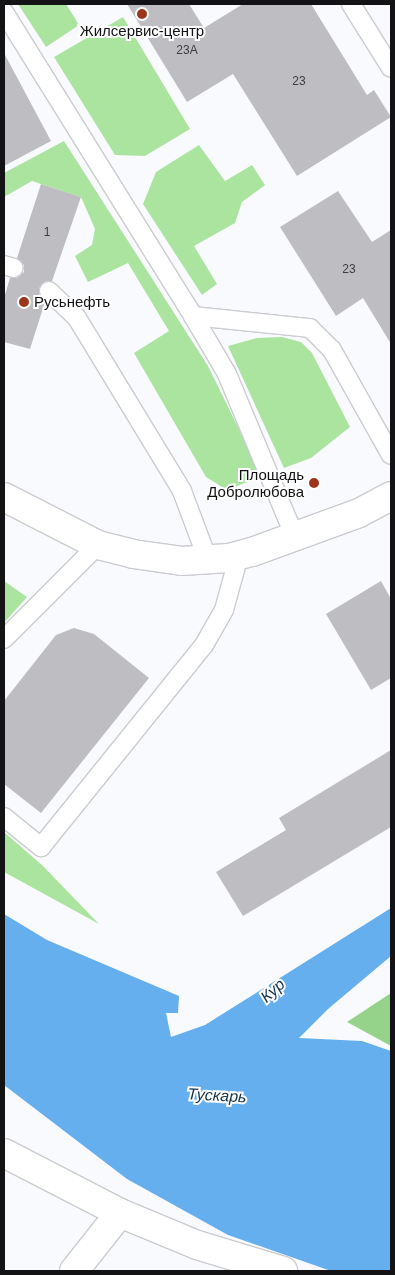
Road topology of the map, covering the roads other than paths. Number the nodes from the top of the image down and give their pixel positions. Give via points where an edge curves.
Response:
1 (351, 4) edge
2 (4, 12) edge
3 (391, 68) edge
4 (49, 291) dead end
5 (193, 316) junction
6 (391, 455) edge
7 (4, 476) edge
8 (391, 496) edge
9 (4, 497) edge
10 (68, 531) junction
11 (295, 537) junction
12 (98, 545) junction
13 (238, 555) junction
14 (208, 560) junction
15 (4, 639) edge
16 (4, 817) edge
17 (4, 1153) edge
18 (120, 1213) junction
19 (74, 1271) edge
20 (284, 1271) edge

1 - 3 lane
2 - 5 lane
4 - 14 lane via 77,318 182,491
5 - 6 lane via 310,328 332,350
5 - 11 lane via 227,374
7 - 10 main road
8 - 11 main road via 360,512
9 - 10 main road
10 - 12 main road
11 - 13 main road
12 - 14 main road via 182,561
12 - 15 lane
13 - 14 main road
13 - 16 lane via 224,610 204,645 40,847
17 - 18 main road
18 - 19 main road
18 - 20 main road via 198,1245

